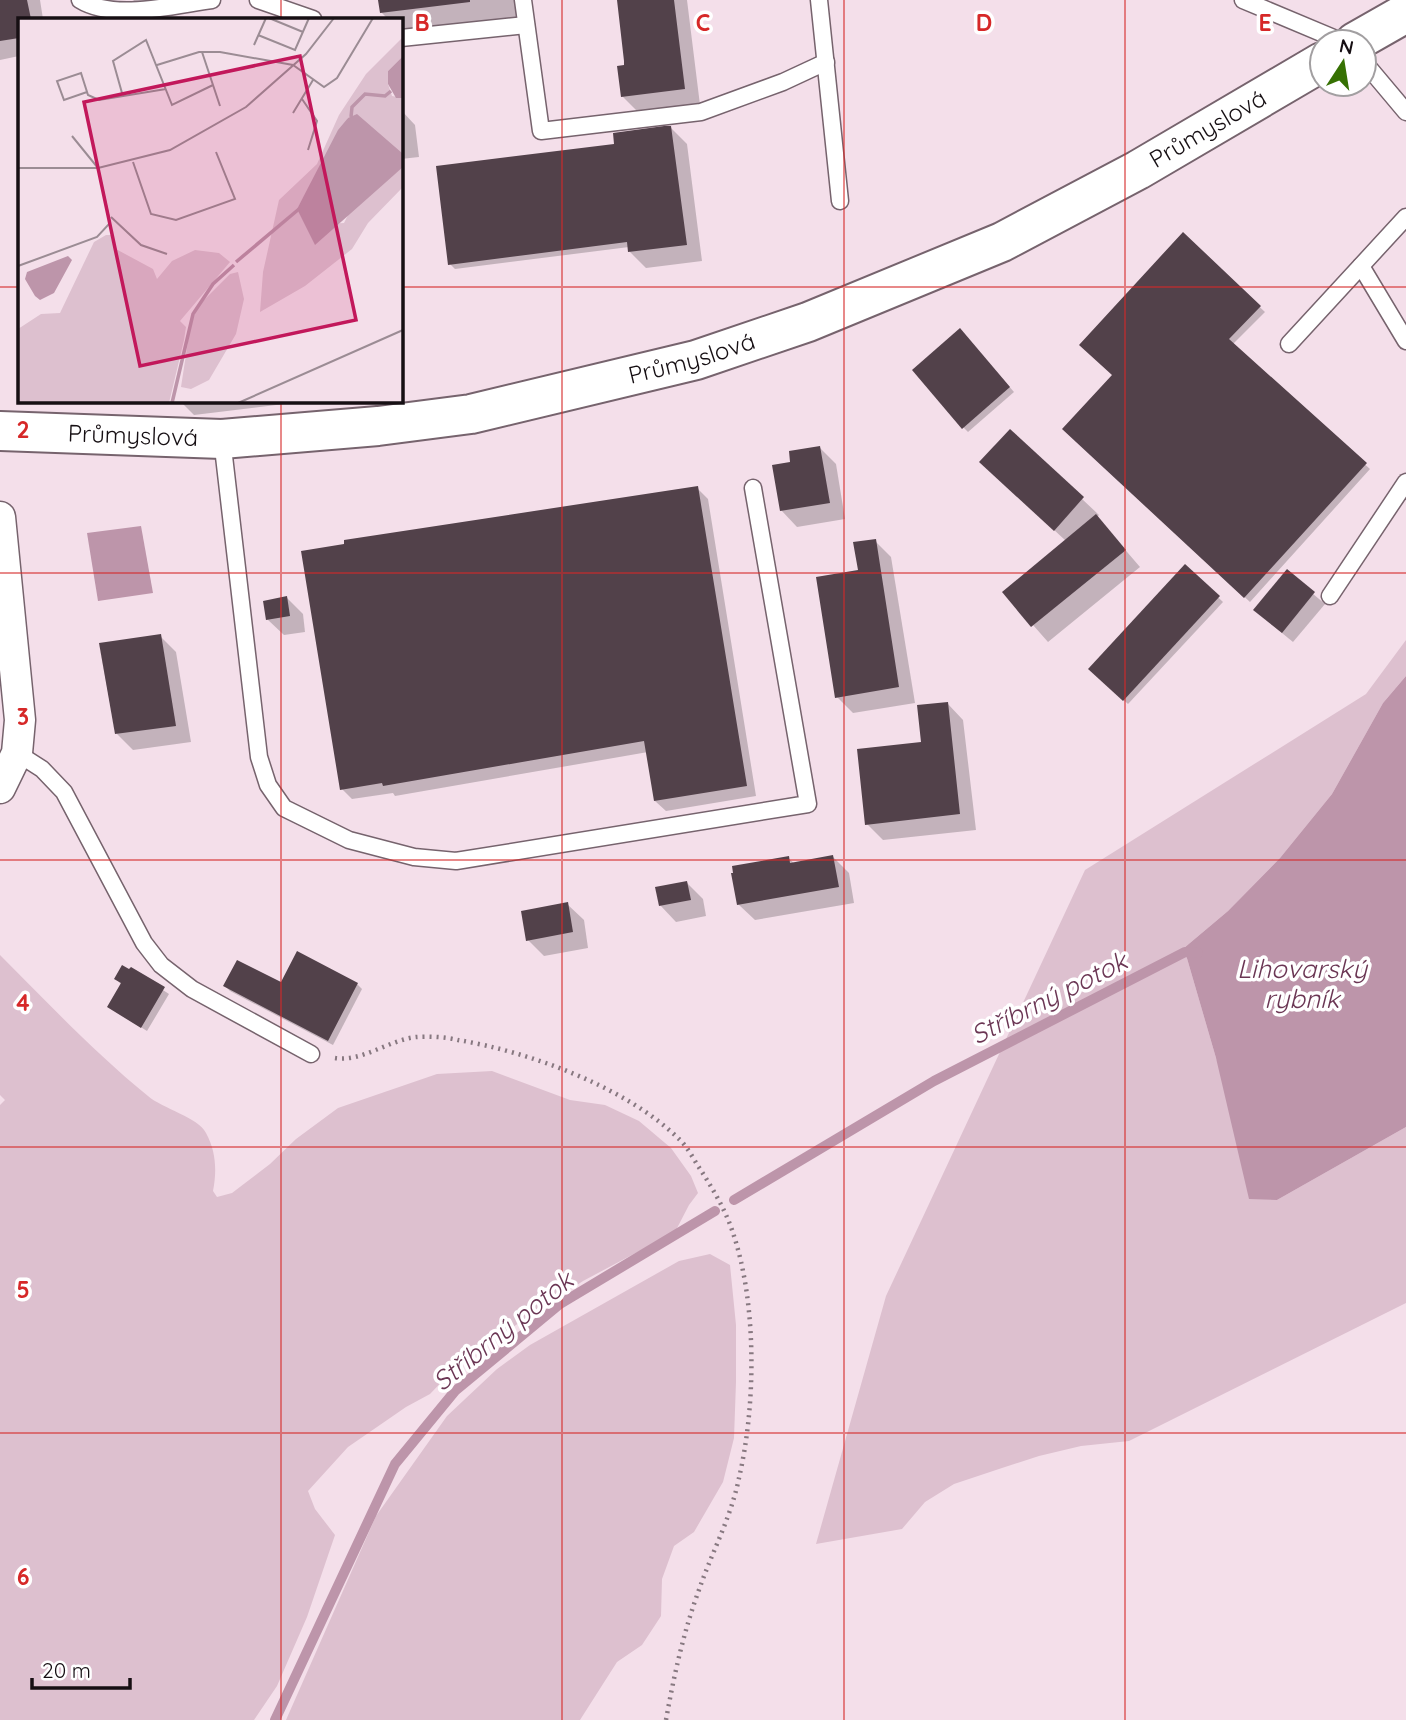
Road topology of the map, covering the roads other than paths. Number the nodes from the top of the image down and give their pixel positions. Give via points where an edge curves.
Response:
1 (80, 0) edge
2 (212, 0) edge
3 (258, 0) edge
4 (523, 0) edge
5 (819, 0) edge
6 (1243, 0) edge
7 (1406, 13) edge
8 (310, 18) edge
9 (526, 25) junction
10 (1310, 28) edge
11 (1378, 29) edge
12 (402, 38) edge
13 (826, 62) junction
14 (1308, 70) edge
15 (1378, 79) edge
16 (1406, 112) edge
17 (840, 201) dead end
18 (1406, 217) edge
19 (1361, 266) junction
20 (1406, 341) edge
21 (1289, 344) dead end
22 (0, 431) edge
23 (222, 439) junction
24 (1406, 482) edge
25 (753, 488) dead end
26 (0, 517) edge
27 (1330, 596) dead end
28 (17, 752) junction
29 (0, 788) edge
30 (311, 1054) road end

1 - 2 lane via 92,7 125,11
3 - 8 lane
4 - 9 lane
5 - 13 lane
6 - 10 lane
7 - 11 street
9 - 12 lane
9 - 13 lane via 541,131 701,112
13 - 17 lane
14 - 23 street, Průmyslová via 1139,170 1002,243 808,322 696,360 471,414
15 - 16 lane
18 - 19 lane
19 - 20 lane
19 - 21 lane
22 - 23 street, Průmyslová
23 - 25 lane via 259,757 268,785 284,808 349,840 442,860 808,804
24 - 27 lane
26 - 28 street via 20,720
28 - 29 street
28 - 30 lane via 64,792 144,943 161,965 192,989

